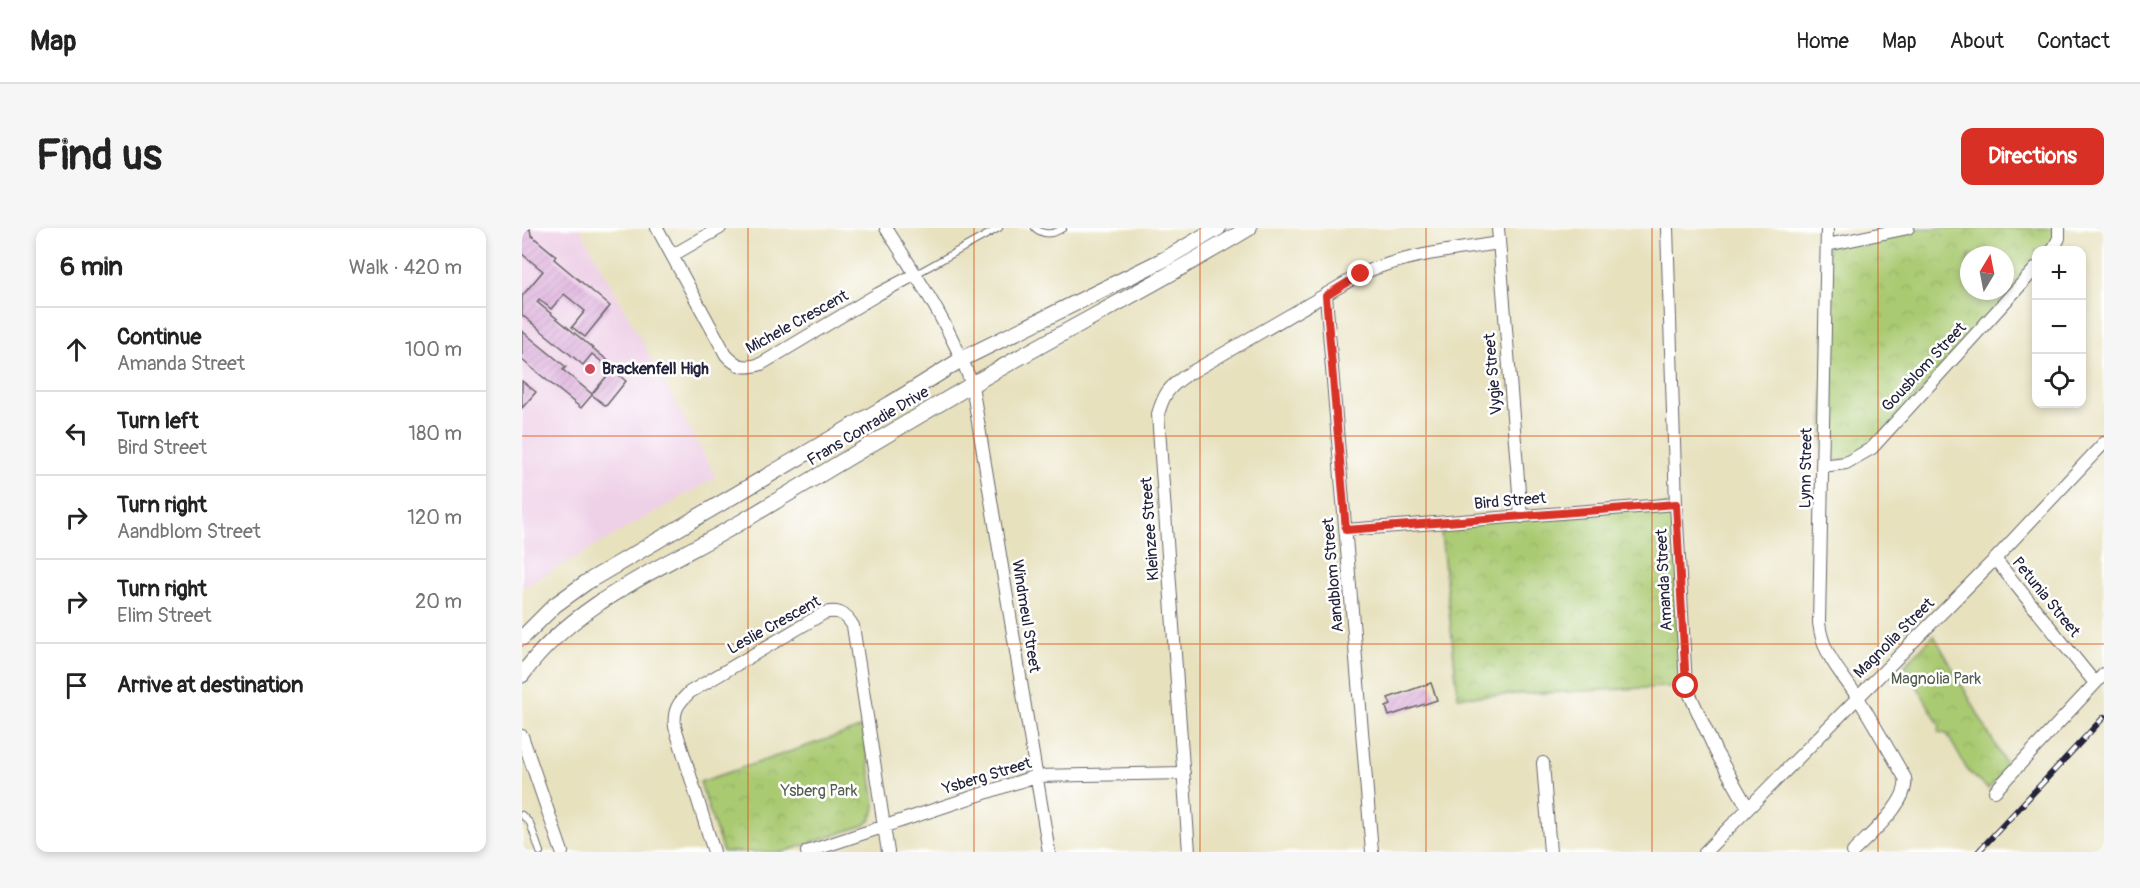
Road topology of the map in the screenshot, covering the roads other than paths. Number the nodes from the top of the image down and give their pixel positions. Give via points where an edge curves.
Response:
1 (657, 228) edge
2 (720, 228) edge
3 (886, 228) edge
4 (999, 228) edge
5 (1035, 228) edge
6 (1063, 228) edge
7 (1218, 228) edge
8 (1249, 228) edge
9 (1498, 228) edge
10 (1667, 228) edge
11 (1827, 228) edge
12 (1908, 228) edge
13 (2059, 228) edge
14 (1499, 243) junction
15 (1827, 245) junction
16 (2055, 246) edge
17 (673, 255) junction
18 (2032, 273) edge
19 (916, 274) junction
20 (1326, 296) junction
21 (962, 359) junction
22 (972, 385) junction
23 (2104, 443) edge
24 (1822, 466) junction
25 (1676, 504) junction
26 (1521, 517) junction
27 (1346, 530) junction
28 (1995, 559) junction
29 (522, 638) edge
30 (522, 675) edge
31 (2100, 678) edge
32 (1858, 698) junction
33 (522, 736) edge
34 (1543, 763) dead end
35 (1184, 773) junction
36 (1036, 776) junction
37 (1995, 790) dead end
38 (1748, 808) junction
39 (522, 815) edge
40 (884, 826) junction
41 (540, 852) edge
42 (562, 852) edge
43 (714, 852) edge
44 (807, 852) edge
45 (888, 852) edge
46 (1049, 852) edge
47 (1190, 852) edge
48 (1372, 852) edge
49 (1550, 852) edge
50 (1705, 852) edge
51 (1853, 852) edge

1 - 17 street, Michele Crescent
2 - 17 street
3 - 19 street, Windmeul Street
4 - 19 lane
5 - 6 lane via 1046,234
7 - 21 street, Frans Conradie Drive via 1166,259
8 - 22 street, Frans Conradie Drive
9 - 14 street, Vygie Street
10 - 25 street, Amanda Street
11 - 15 street, Lynn Street
12 - 15 street
13 - 16 street
14 - 20 street, Kleinzee Street via 1374,268
14 - 26 street, Vygie Street
15 - 24 street, Lynn Street
17 - 19 street, Michele Crescent via 726,355 734,363 749,368
18 - 24 street, Gousblom Street via 1872,448 1846,463
19 - 21 street, Windmeul Street
20 - 27 street, Aandblom Street
20 - 35 street, Kleinzee Street via 1175,382 1167,390 1158,414
21 - 22 street, Windmeul Street
21 - 29 street, Frans Conradie Drive via 587,582 555,605
22 - 30 street, Frans Conradie Drive via 631,583 583,614
22 - 36 street, Windmeul Street
23 - 28 street, Magnolia Street
24 - 32 street, Lynn Street via 1821,638
25 - 26 street, Bird Street
25 - 38 street, Amanda Street via 1686,686 1716,752
26 - 27 street, Bird Street
27 - 48 street, Aandblom Street
28 - 31 street, Petunia Street
28 - 32 street, Magnolia Street
31 - 37 street
32 - 38 street, Magnolia Street
32 - 51 street, Lynn Street via 1906,786 1898,805
33 - 42 street
34 - 49 street
35 - 36 street, Ysberg Street
35 - 47 street, Kleinzee Street
36 - 40 street, Ysberg Street
36 - 46 street, Windmeul Street
38 - 50 street, Magnolia Street
39 - 41 lane via 530,823
40 - 43 street, Leslie Crescent via 853,626 845,615 833,611 690,692 675,710 675,727
40 - 44 street, Ysberg Street
40 - 45 street, Leslie Crescent

